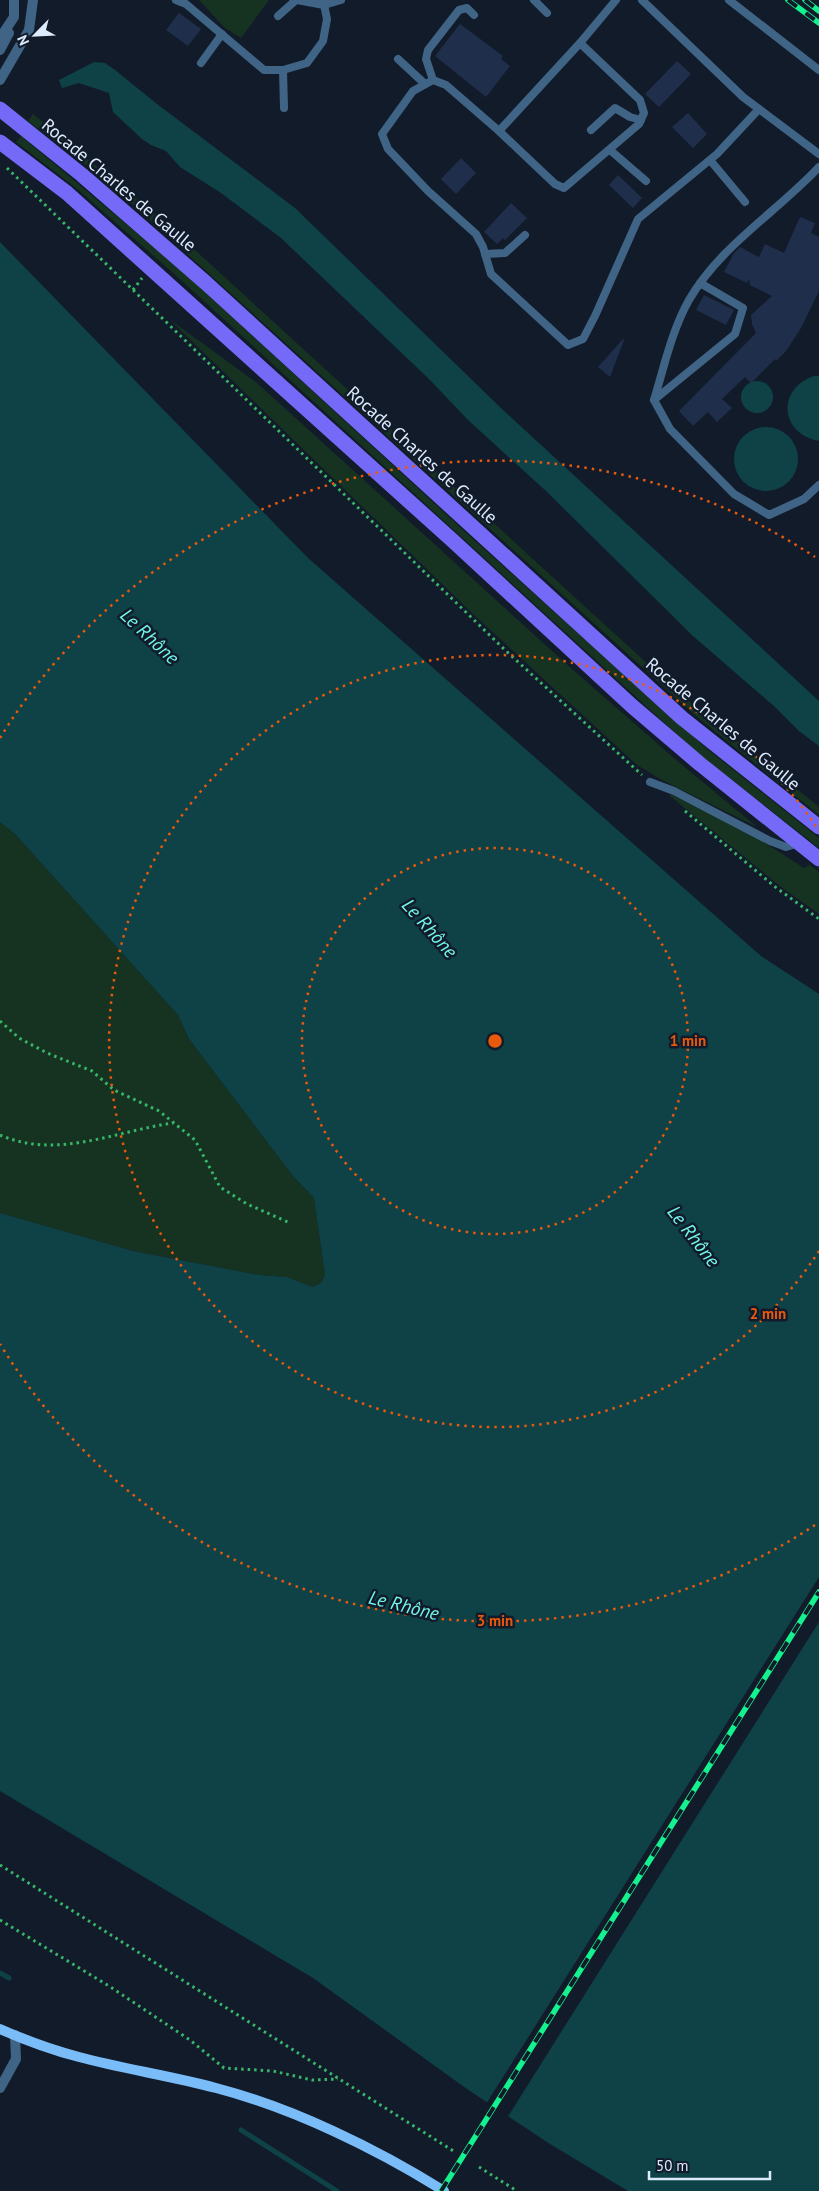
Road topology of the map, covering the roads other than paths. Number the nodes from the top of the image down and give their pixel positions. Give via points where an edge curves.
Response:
1 (14, 0) edge
2 (34, 0) edge
3 (176, 0) edge
4 (297, 0) edge
5 (341, 0) edge
6 (534, 0) edge
7 (616, 0) edge
8 (642, 0) edge
9 (729, 0) edge
10 (323, 2) edge
11 (547, 13) dead end
12 (474, 15) dead end
13 (278, 16) dead end
14 (14, 17) junction
15 (222, 34) junction
16 (0, 38) edge
17 (580, 42) junction
18 (0, 50) edge
19 (398, 59) dead end
20 (200, 63) dead end
21 (283, 70) junction
22 (819, 70) edge
23 (0, 80) edge
24 (429, 82) junction
25 (0, 102) edge
26 (284, 108) dead end
27 (759, 109) junction
28 (4, 112) edge
29 (641, 120) junction
30 (591, 130) dead end
31 (499, 131) junction
32 (0, 142) edge
33 (610, 150) junction
34 (819, 154) edge
35 (710, 160) junction
36 (819, 167) edge
37 (646, 181) dead end
38 (745, 202) dead end
39 (525, 235) dead end
40 (485, 254) junction
41 (700, 283) junction
42 (654, 400) junction
43 (819, 485) edge
44 (650, 782) road end
45 (819, 827) edge
46 (799, 843) junction
47 (819, 859) edge
48 (0, 2029) edge
49 (15, 2035) junction
50 (0, 2088) edge
51 (444, 2191) edge

1 - 14 street
2 - 23 street via 29,30
3 - 15 lane via 186,4
4 - 10 lane
4 - 13 lane
5 - 10 lane
6 - 11 lane
7 - 17 lane
8 - 27 lane
9 - 22 lane
10 - 21 lane via 327,19 323,41 307,63
12 - 24 lane via 467,8 459,10 428,50
14 - 16 street
14 - 18 street
15 - 20 lane
15 - 21 lane via 264,70
17 - 29 lane via 640,100 644,112
17 - 31 lane
19 - 24 lane
21 - 26 lane
24 - 31 lane via 446,85
24 - 40 lane via 413,91 382,134 388,149 476,234
25 - 28 street
27 - 34 lane
27 - 35 lane
28 - 45 main road, Rocade Charles de Gaulle via 82,175 206,284 682,718
29 - 30 lane via 615,108
29 - 33 lane
31 - 33 lane via 555,184 564,188
32 - 46 main road via 67,193 632,706
33 - 37 lane
35 - 38 lane
35 - 40 lane via 638,220 583,339 568,345 491,274
36 - 41 lane via 734,245
39 - 40 lane via 505,253
41 - 42 lane via 688,301 672,340
41 - 42 lane via 743,308 734,334
42 - 43 lane via 670,429 734,494 769,515 804,499
44 - 46 lane via 770,841 786,847
46 - 47 main road
48 - 49 main road
49 - 50 street via 16,2058
49 - 51 main road via 77,2057 247,2097 293,2114 375,2152

